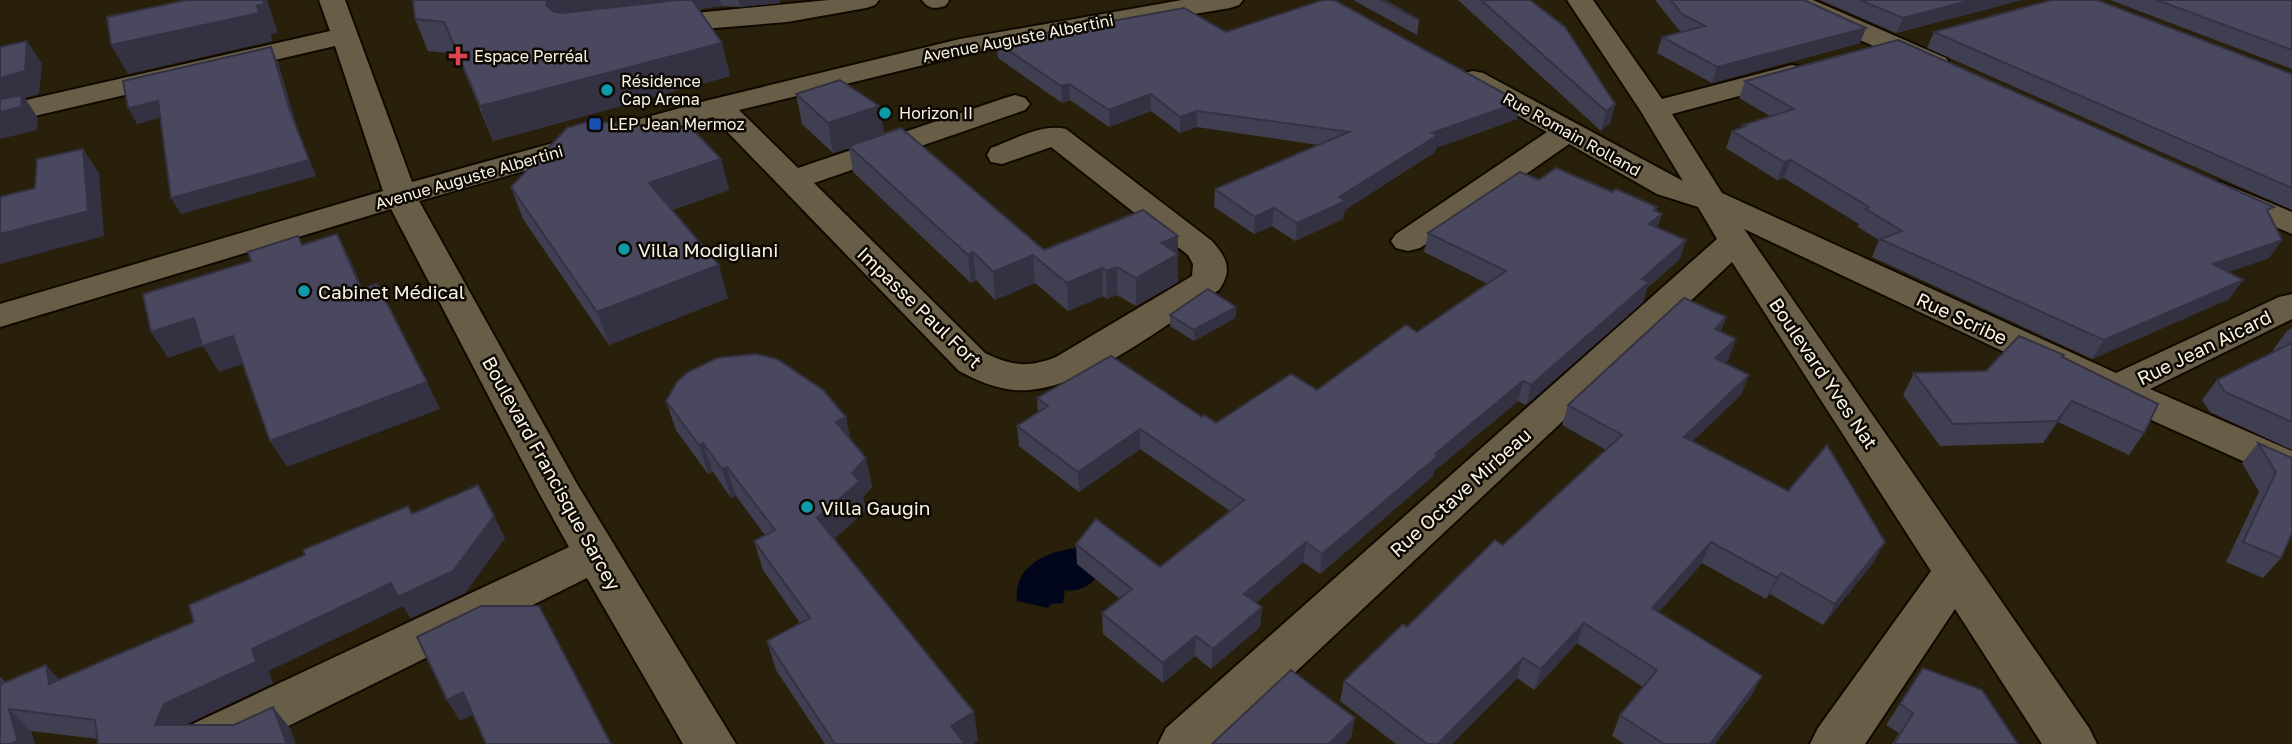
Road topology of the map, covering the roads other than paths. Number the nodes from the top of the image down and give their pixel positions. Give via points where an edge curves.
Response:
1 (332, 0) edge
2 (866, 0) edge
3 (1230, 0) edge
4 (1580, 0) edge
5 (1792, 0) edge
6 (626, 29) edge
7 (1932, 35) dead end
8 (344, 36) junction
9 (1894, 46) junction
10 (1856, 56) edge
11 (1448, 65) edge
12 (1816, 67) edge
13 (1956, 73) edge
14 (1015, 104) dead end
15 (719, 106) junction
16 (1655, 110) junction
17 (0, 115) edge
18 (1568, 131) junction
19 (1002, 155) dead end
20 (2192, 179) edge
21 (792, 180) junction
22 (401, 197) junction
23 (1710, 200) junction
24 (2292, 224) edge
25 (1408, 241) dead end
26 (1735, 241) junction
27 (2292, 305) edge
28 (0, 316) edge
29 (2116, 389) junction
30 (2292, 468) edge
31 (595, 554) junction
32 (1956, 571) junction
33 (202, 744) edge
34 (710, 744) edge
35 (1184, 744) edge
36 (1836, 744) edge
37 (2071, 744) edge

1 - 8 street, Boulevard Francisque Sarcey
2 - 6 street via 760,19 722,17
3 - 15 street, Avenue Auguste Albertini via 962,46
4 - 16 street, Boulevard Yves Nat
5 - 9 street
7 - 9 street
8 - 17 street
8 - 22 street, Boulevard Francisque Sarcey
9 - 10 street
9 - 13 street
11 - 18 street, Rue Romain Rolland
12 - 16 street
14 - 21 street
15 - 21 street, Impasse Paul Fort
15 - 22 street, Avenue Auguste Albertini
16 - 23 street, Boulevard Yves Nat
18 - 23 street, Rue Romain Rolland via 1668,187
18 - 25 street
19 - 21 street, Impasse Paul Fort via 1055,135 1200,248 1211,264 1207,282 1071,368 1032,378 1006,378 972,362
20 - 24 street
22 - 28 street, Avenue Auguste Albertini
22 - 31 street, Boulevard Francisque Sarcey
23 - 26 street, Boulevard Yves Nat
23 - 29 street, Rue Scribe
26 - 32 street, Boulevard Yves Nat
26 - 35 street, Rue Octave Mirbeau
27 - 29 street, Rue Jean Aicard
29 - 30 street, Rue Scribe
31 - 33 street
31 - 34 street, Boulevard Francisque Sarcey
32 - 36 street
32 - 37 street, Boulevard Yves Nat

